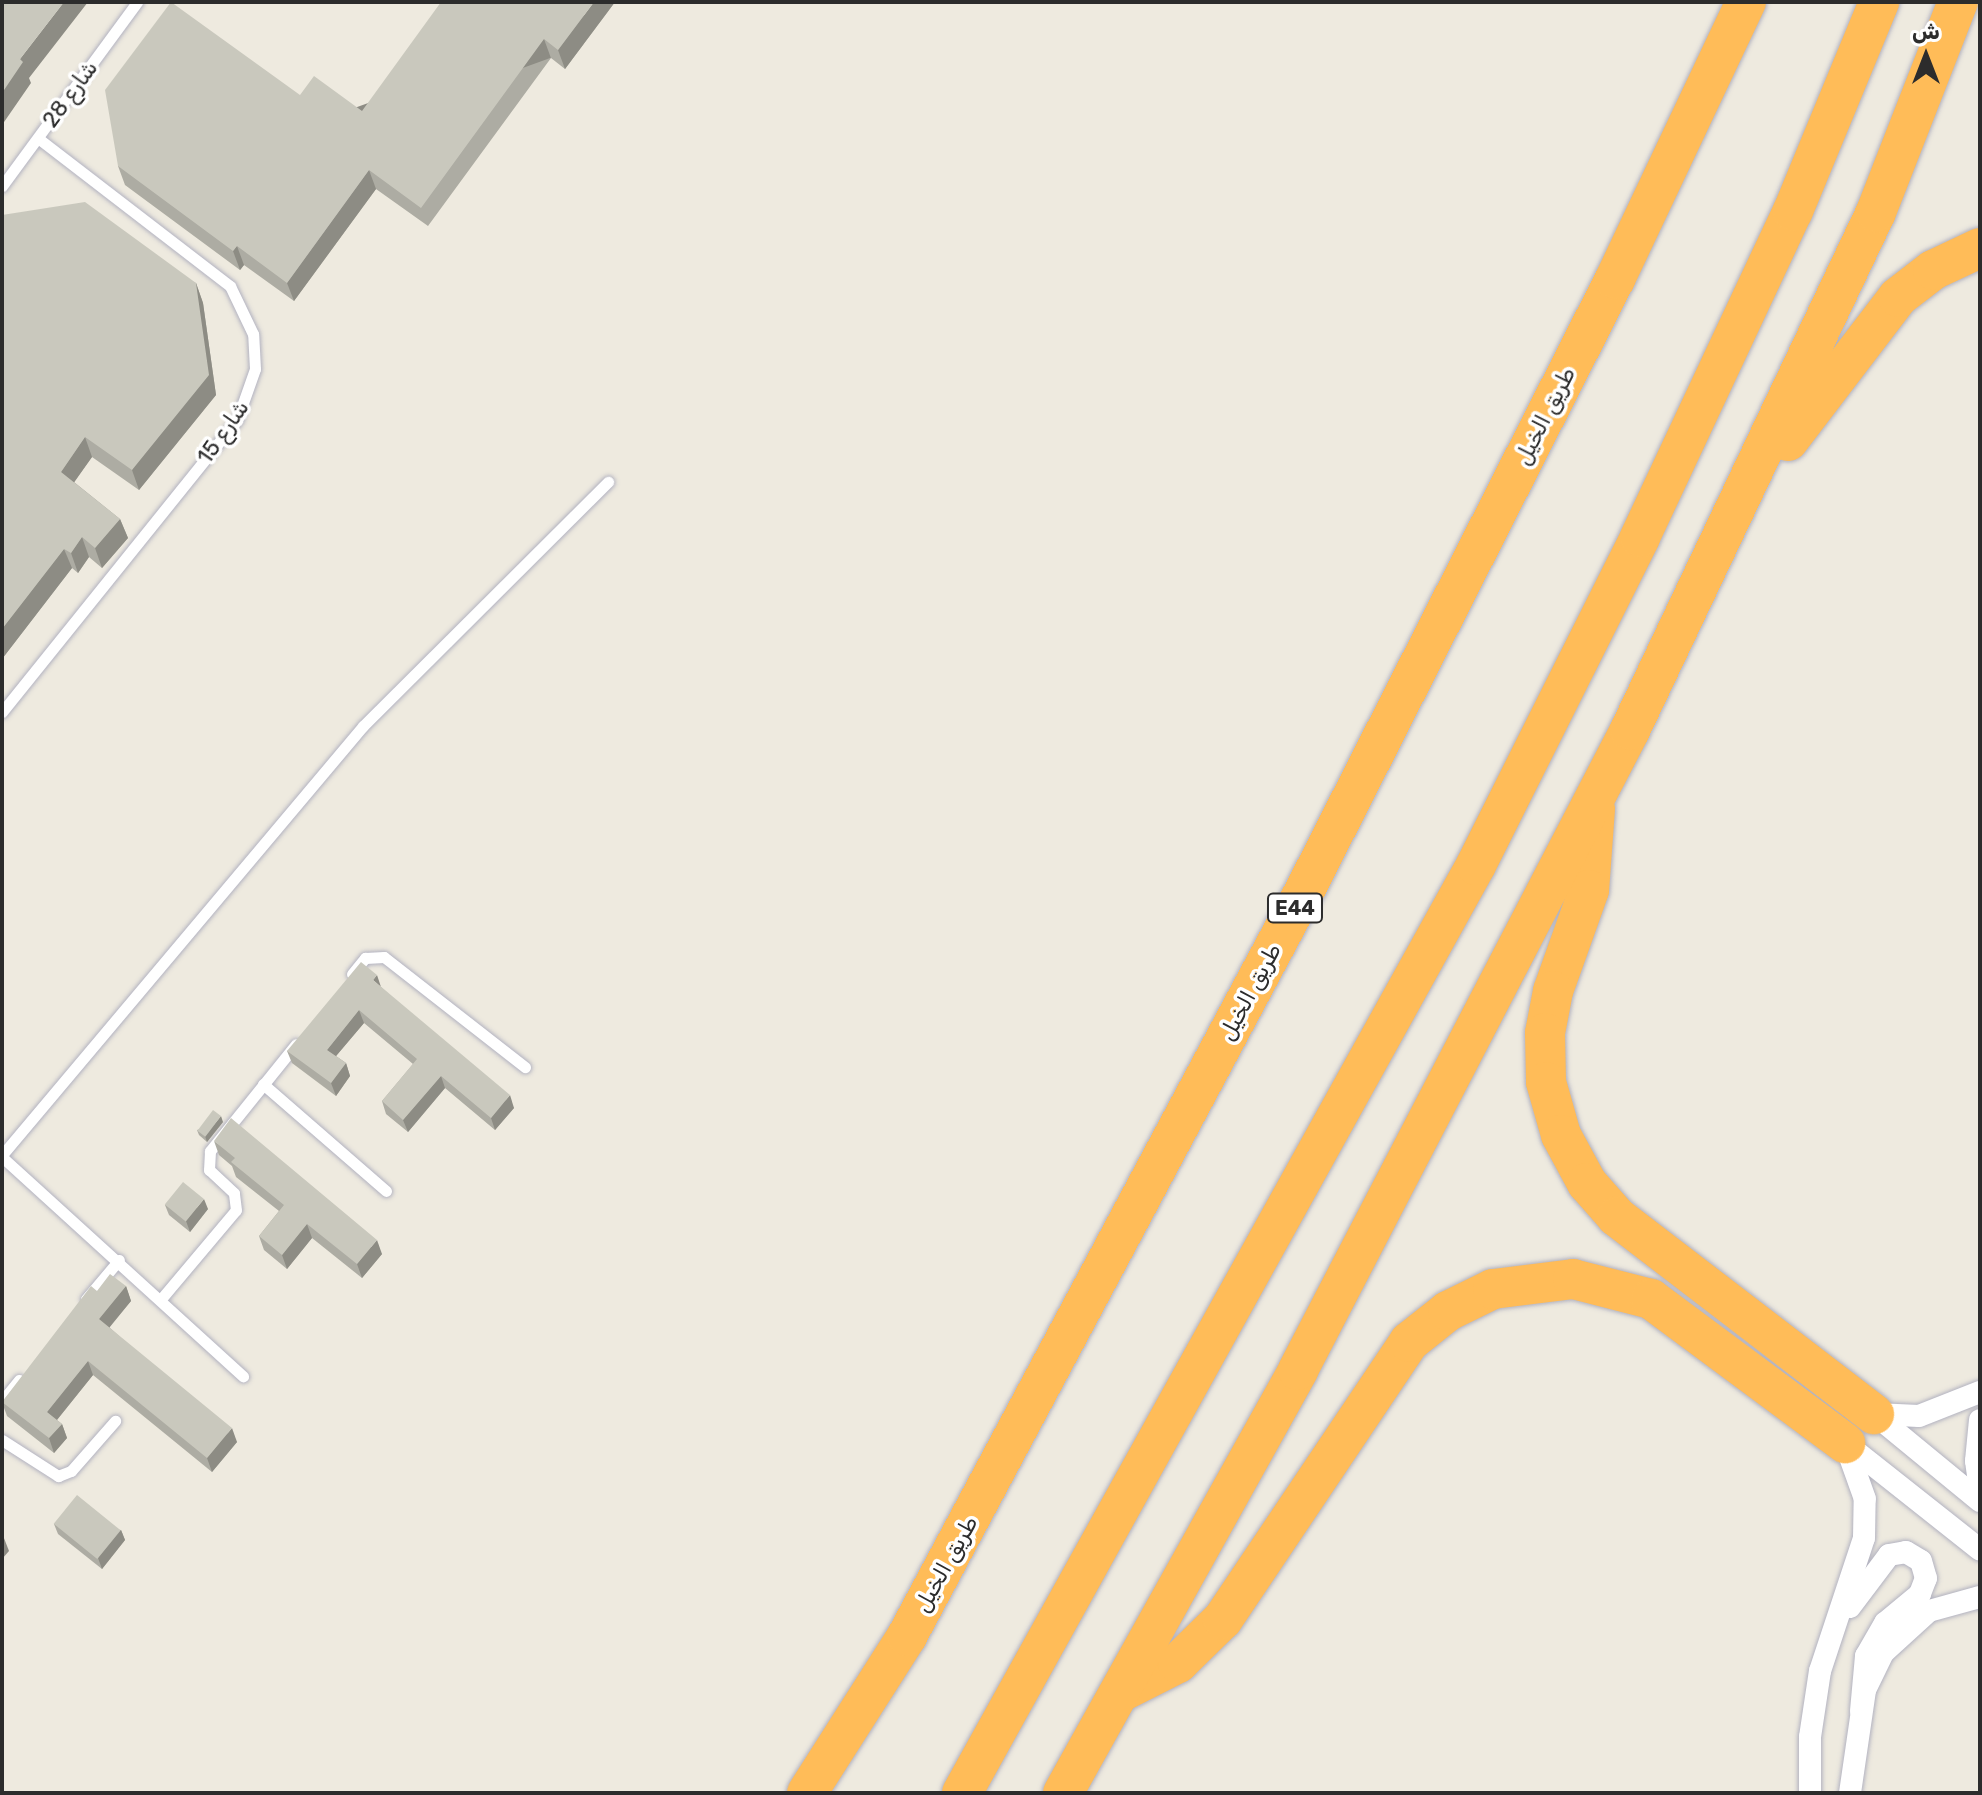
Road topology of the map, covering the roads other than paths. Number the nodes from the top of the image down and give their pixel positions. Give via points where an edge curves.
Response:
1 (137, 2) edge
2 (1746, 2) edge
3 (1879, 2) edge
4 (1958, 2) edge
5 (38, 138) junction
6 (2, 186) edge
7 (1980, 248) edge
8 (608, 482) dead end
9 (1744, 498) junction
10 (2, 712) edge
11 (1595, 798) junction
12 (341, 988) edge
13 (302, 1036) edge
14 (525, 1067) dead end
15 (263, 1084) junction
16 (2, 1156) edge
17 (386, 1191) dead end
18 (119, 1260) junction
19 (161, 1299) junction
20 (80, 1307) edge
21 (31, 1366) edge
22 (243, 1376) dead end
23 (1980, 1392) edge
24 (2, 1401) edge
25 (1874, 1414) junction
26 (1980, 1420) edge
27 (115, 1421) dead end
28 (2, 1440) edge
29 (1845, 1443) junction
30 (1980, 1488) edge
31 (1980, 1501) edge
32 (1980, 1550) edge
33 (1980, 1597) edge
34 (1828, 1639) junction
35 (1123, 1691) junction
36 (1861, 1711) junction
37 (807, 1793) edge
38 (962, 1793) edge
39 (1063, 1793) edge
40 (1810, 1793) edge
41 (1850, 1793) edge

1 - 5 lane, شارع 28
2 - 37 highway, طريق الخيل / E44 via 1615,279 1308,884 914,1622
3 - 38 highway via 1746,311 1633,552 1476,865
4 - 9 highway via 1876,212
5 - 6 lane, شارع 28
5 - 10 lane, شارع 15 via 230,286 248,317 255,369 237,420
7 - 9 highway via 1933,270 1898,297
8 - 16 lane via 363,726
9 - 11 highway
11 - 25 highway via 1589,890 1553,991 1545,1033 1546,1082 1561,1135 1587,1183 1617,1217
11 - 35 highway via 1298,1370
12 - 14 lane via 365,958 384,957
13 - 15 lane
15 - 17 lane
15 - 19 lane via 207,1157 209,1170 234,1193 236,1210
16 - 18 lane
18 - 19 lane
18 - 20 lane
19 - 22 lane
21 - 24 lane
23 - 25 street via 1919,1416
25 - 31 street
26 - 30 street
27 - 28 lane via 71,1471 58,1476
29 - 32 street
29 - 34 street via 1861,1479 1865,1528
29 - 35 highway via 1651,1299 1573,1279 1493,1289 1448,1311 1409,1342 1223,1619 1178,1663
33 - 36 street via 1929,1611 1896,1636 1872,1671
34 - 36 street via 1889,1555 1906,1552 1921,1561 1925,1586 1885,1623 1866,1656
34 - 40 street via 1813,1704
35 - 39 highway
36 - 41 street

